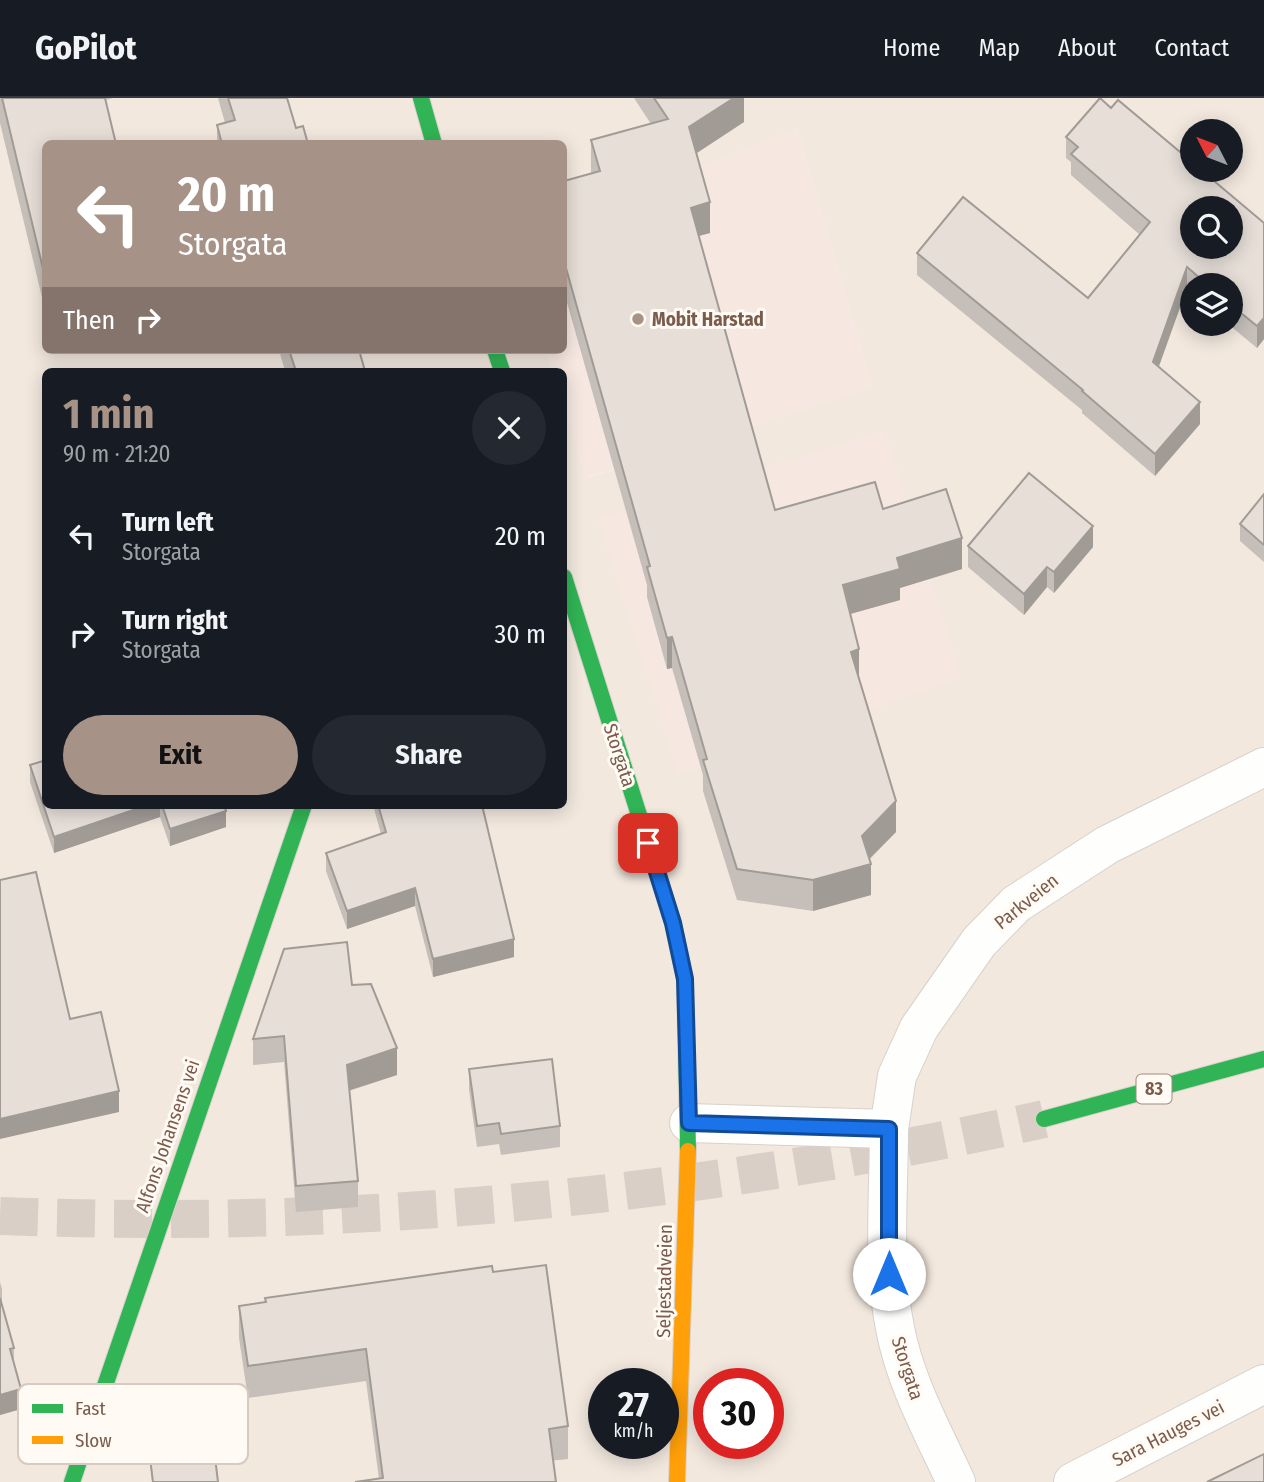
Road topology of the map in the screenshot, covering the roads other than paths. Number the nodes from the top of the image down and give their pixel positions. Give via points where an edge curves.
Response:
1 (421, 98) edge
2 (433, 140) edge
3 (567, 587) edge
4 (1264, 767) edge
5 (303, 809) edge
6 (1264, 1059) edge
7 (1044, 1119) tunnel mouth
8 (689, 1123) junction
9 (889, 1129) junction
10 (106, 1384) edge
11 (1264, 1384) edge
12 (78, 1464) edge
13 (72, 1482) edge
14 (677, 1482) edge
15 (956, 1482) edge
16 (1073, 1482) edge

1 - 2 main road
3 - 8 main road, Storgata via 673,923 685,979
4 - 9 street, Parkveien via 1107,845 1017,904 979,942 919,1028 897,1076
5 - 10 main road, Alfons Johansens vei
6 - 7 main road, 83
8 - 9 street
8 - 14 main road, Seljestadveien
9 - 15 street, Storgata via 889,1274 895,1328 916,1396
11 - 16 street, Sara Hauges vei
12 - 13 main road, Alfons Johansens vei

